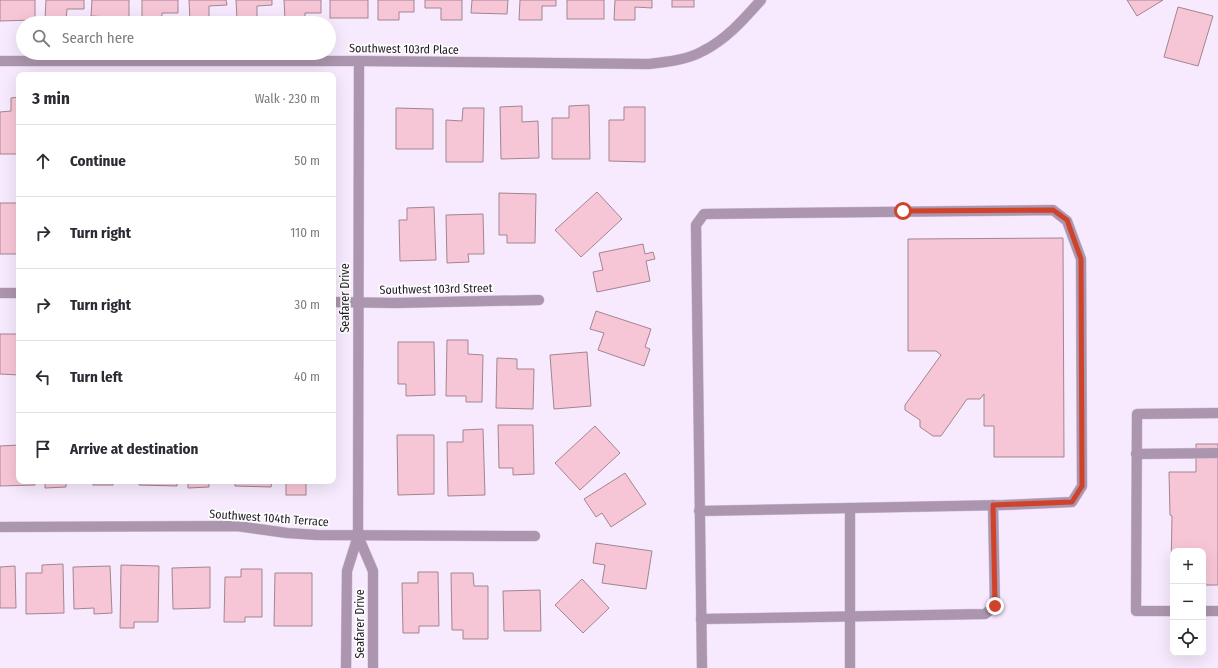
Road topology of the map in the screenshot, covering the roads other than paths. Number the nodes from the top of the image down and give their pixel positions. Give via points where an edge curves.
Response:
1 (761, 0) edge
2 (0, 61) edge
3 (359, 61) junction
4 (0, 293) edge
5 (16, 293) edge
6 (539, 300) dead end
7 (336, 302) edge
8 (357, 303) junction
9 (1218, 414) edge
10 (1218, 453) edge
11 (1136, 454) junction
12 (993, 505) junction
13 (850, 508) junction
14 (699, 511) junction
15 (0, 527) edge
16 (358, 536) junction
17 (535, 536) dead end
18 (1170, 611) edge
19 (1206, 611) edge
20 (1218, 611) edge
21 (851, 617) junction
22 (701, 619) junction
23 (346, 668) edge
24 (373, 668) edge
25 (702, 668) edge
26 (850, 668) edge

1 - 3 street, Southwest 103rd Place via 715,45 702,52 669,62 612,64
2 - 3 street, Southwest 103rd Place
3 - 8 street, Seafarer Drive
4 - 5 street
6 - 8 street, Southwest 103rd Street
7 - 8 street, Southwest 103rd Street
8 - 16 street, Seafarer Drive
9 - 11 street via 1137,414
10 - 11 street
11 - 18 street via 1136,611
12 - 13 street
12 - 14 street via 1072,502 1082,486 1081,259 1067,220 1053,210 704,214 696,225
12 - 21 street via 995,606 985,614
13 - 14 street
13 - 21 street
14 - 22 street
15 - 16 street, Southwest 104th Terrace via 237,526 287,534
16 - 17 street, Southwest 104th Terrace
16 - 23 street, Seafarer Drive via 347,571
16 - 24 street, Seafarer Drive via 373,571
19 - 20 street
21 - 22 street
21 - 26 street
22 - 25 street

